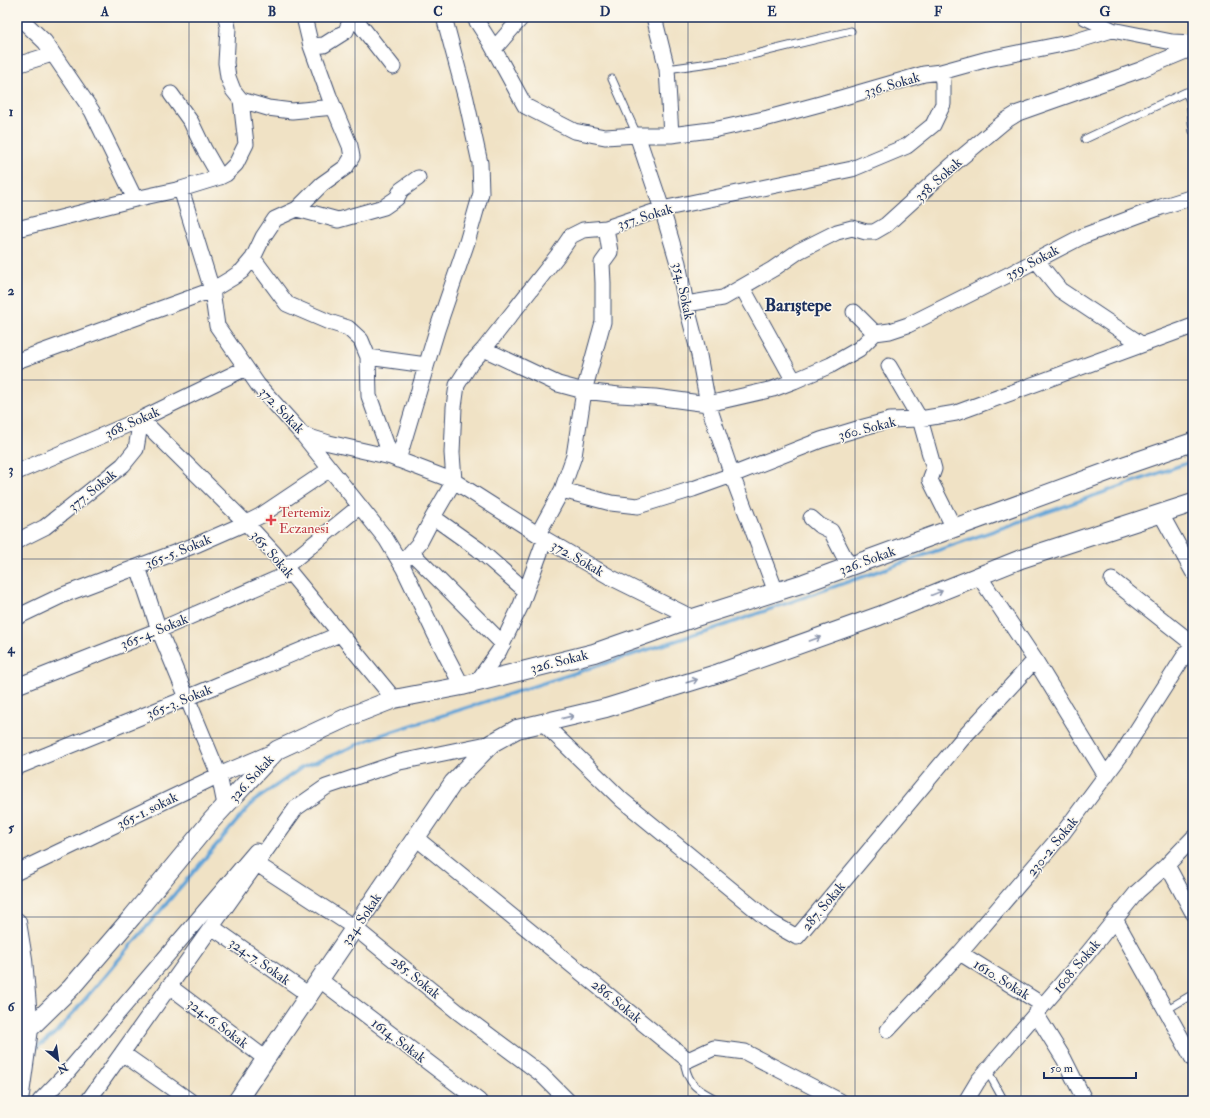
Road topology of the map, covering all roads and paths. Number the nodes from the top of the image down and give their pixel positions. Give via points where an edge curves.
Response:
1 (19, 17) edge
2 (226, 17) edge
3 (304, 17) edge
4 (353, 17) edge
5 (444, 17) edge
6 (474, 17) edge
7 (522, 17) edge
8 (654, 17) edge
9 (1085, 17) edge
10 (1112, 30) junction
11 (851, 31) dead end
12 (1193, 43) edge
13 (310, 46) junction
14 (1193, 48) edge
15 (494, 49) junction
16 (52, 54) junction
17 (17, 65) edge
18 (393, 67) dead end
19 (667, 69) junction
20 (940, 72) junction
21 (612, 79) dead end
22 (171, 94) dead end
23 (241, 100) junction
24 (334, 107) junction
25 (1193, 131) edge
26 (637, 135) junction
27 (671, 135) junction
28 (1085, 139) dead end
29 (220, 177) junction
30 (418, 178) dead end
31 (180, 189) junction
32 (1193, 197) edge
33 (136, 199) junction
34 (297, 209) junction
35 (662, 209) junction
36 (606, 228) junction
37 (17, 229) edge
38 (254, 258) junction
39 (1036, 260) junction
40 (742, 287) junction
41 (212, 290) junction
42 (686, 304) junction
43 (854, 312) dead end
44 (1193, 326) edge
45 (875, 333) junction
46 (1141, 344) junction
47 (484, 348) junction
48 (368, 357) junction
49 (17, 360) edge
50 (426, 365) junction
51 (889, 366) dead end
52 (246, 368) junction
53 (794, 381) junction
54 (584, 391) junction
55 (708, 404) junction
56 (142, 419) junction
57 (920, 419) junction
58 (303, 435) junction
59 (1193, 442) edge
60 (395, 459) junction
61 (330, 469) junction
62 (17, 472) edge
63 (732, 475) junction
64 (454, 481) junction
65 (562, 490) junction
66 (1193, 503) edge
67 (360, 506) junction
68 (1161, 514) junction
69 (433, 516) junction
70 (811, 518) dead end
71 (246, 523) junction
72 (954, 528) junction
73 (541, 536) junction
74 (17, 541) edge
75 (412, 552) junction
76 (401, 564) junction
77 (849, 566) junction
78 (138, 567) junction
79 (288, 570) junction
80 (1193, 572) edge
81 (979, 576) junction
82 (1112, 580) dead end
83 (526, 591) junction
84 (776, 592) junction
85 (17, 617) edge
86 (693, 618) junction
87 (159, 630) junction
88 (340, 634) junction
89 (503, 644) junction
90 (1193, 644) edge
91 (1035, 660) junction
92 (469, 684) junction
93 (17, 686) edge
94 (187, 698) junction
95 (394, 699) junction
96 (543, 723) junction
97 (492, 743) junction
98 (277, 750) junction
99 (17, 767) edge
100 (219, 775) junction
101 (1106, 776) junction
102 (226, 805) junction
103 (296, 808) junction
104 (416, 838) junction
105 (1193, 838) edge
106 (256, 864) junction
107 (1167, 865) junction
108 (17, 872) edge
109 (1193, 913) edge
110 (1115, 919) junction
111 (17, 922) edge
112 (212, 927) junction
113 (355, 928) junction
114 (960, 953) junction
115 (320, 980) junction
116 (169, 986) junction
117 (1193, 994) edge
118 (309, 995) junction
119 (1040, 1009) junction
120 (1166, 1010) junction
121 (888, 1030) dead end
122 (23, 1034) edge
123 (122, 1053) junction
124 (1193, 1058) edge
125 (266, 1059) junction
126 (688, 1060) junction
127 (987, 1070) junction
128 (19, 1100) edge
129 (40, 1101) edge
130 (88, 1101) edge
131 (190, 1101) edge
132 (237, 1101) edge
133 (479, 1101) edge
134 (568, 1101) edge
135 (719, 1101) edge
136 (840, 1101) edge
137 (966, 1101) edge
138 (1004, 1101) edge
139 (1085, 1101) edge

1 - 16 street via 45,42
2 - 23 street via 228,77 233,90
3 - 13 street
4 - 13 street via 346,31 324,46
4 - 18 street
5 - 50 street via 466,98 480,164 481,193
6 - 15 street
7 - 15 street
8 - 19 street
9 - 10 street
10 - 12 street via 1172,42
10 - 20 street, 336. Sokak via 1073,42 988,58
11 - 19 lane via 731,60
13 - 24 street
14 - 40 street, 358. Sokak via 1140,70 1018,113 1005,120 886,225 874,232 852,228 837,232 799,251
15 - 26 street via 525,106 574,131 605,137
16 - 17 street
16 - 33 street via 92,111
19 - 27 street
20 - 27 street, 336. Sokak via 924,74 768,118 718,129
20 - 35 street, 357. Sokak via 943,82 943,104 933,125 907,146 852,168
21 - 26 lane
22 - 29 street via 191,122
23 - 24 street via 268,108 292,111
23 - 29 street via 246,144 236,164
24 - 34 street via 352,156 346,167 322,184
25 - 28 lane via 1190,101 1186,92
26 - 27 street
26 - 35 street, 354. Sokak
29 - 31 street
30 - 34 street via 384,207 338,220
31 - 33 street
31 - 41 street, 372. Sokak
32 - 39 street, 359. Sokak via 1161,206 1083,236
33 - 37 street
34 - 38 street via 275,219
35 - 36 street, 357. Sokak
35 - 42 street, 354. Sokak via 678,263
36 - 47 street, 357. Sokak via 583,230 571,236
36 - 54 street via 610,252 602,263 603,322
38 - 41 street via 242,271
38 - 48 street via 287,304 348,328 361,340
39 - 45 street, 359. Sokak via 908,325
39 - 46 street via 1060,290
40 - 42 street, 358. Sokak via 723,298
40 - 53 street
41 - 49 street
41 - 52 street, 372. Sokak via 217,326
42 - 55 street, 354. Sokak
43 - 45 street
44 - 46 street, 360. Sokak
45 - 53 street via 859,350
46 - 57 street, 360. Sokak via 956,413
47 - 54 street via 558,384
47 - 64 street, 357. Sokak via 457,385 452,453
48 - 50 street
48 - 60 street via 369,396
50 - 60 street
51 - 57 street
52 - 56 street, 368. Sokak
52 - 58 street, 372. Sokak
53 - 55 street via 773,389
54 - 55 street
54 - 65 street via 574,456
55 - 63 street, 354. Sokak
56 - 62 street, 368. Sokak
56 - 71 street, 365. Sokak
56 - 74 street, 377. Sokak via 136,449 123,465 45,527
57 - 63 street, 360. Sokak via 890,420 843,433
57 - 72 street via 934,469 930,480
58 - 60 street, 372. Sokak
58 - 61 street
59 - 72 street, 326. Sokak
60 - 64 street, 372. Sokak
61 - 67 street
61 - 71 street, 365-5. Sokak
63 - 65 street, 360. Sokak via 638,506 611,503
63 - 84 street, 354. Sokak
64 - 69 street
64 - 73 street, 372. Sokak
65 - 73 street
66 - 68 street
67 - 76 street via 386,539
67 - 79 street, 365-4. Sokak
68 - 80 street
68 - 81 street via 1021,559
69 - 75 street
69 - 83 street via 478,549
70 - 77 street via 831,531
71 - 78 street, 365-5. Sokak
71 - 79 street, 365. Sokak
72 - 77 street, 326. Sokak
73 - 83 street
73 - 86 street, 372. Sokak via 610,577
75 - 76 street
75 - 89 street
76 - 92 street via 435,634
77 - 84 street, 326. Sokak
78 - 85 street, 365-5. Sokak via 64,595
78 - 87 street
79 - 87 street, 365-4. Sokak
79 - 88 street, 365. Sokak
81 - 91 street
96 -> 81 street via 606,708 720,673 879,616
82 - 90 street
83 - 89 street
84 - 86 street, 326. Sokak
86 - 92 street, 326. Sokak via 594,653
87 - 93 street, 365-4. Sokak
87 - 94 street
88 - 94 street, 365-3. Sokak
88 - 95 street, 365. Sokak
89 - 92 street
90 - 101 street, 230-2. Sokak
91 - 96 street, 287. Sokak via 963,738 797,937 772,923 622,800
91 - 101 street
92 - 95 street, 326. Sokak
94 - 99 street, 365-3. Sokak
94 - 100 street
95 - 98 street, 326. Sokak
96 - 97 street via 517,729
97 - 103 street via 400,762 326,787
97 - 104 street, 324. Sokak via 453,783
98 - 100 street, 365-1. sokak
98 - 102 street, 326. Sokak
100 - 102 street
100 - 108 street, 365-1. sokak
101 - 114 street, 230-2. Sokak via 1064,833
102 - 122 street, 326. Sokak via 70,989
103 - 106 street
103 - 129 street via 251,856 66,1074
104 - 113 street, 324. Sokak
104 - 126 street, 286. Sokak
105 - 107 street, 1608. Sokak
106 - 112 street
106 - 113 street, 285. Sokak
107 - 109 street
107 - 110 street, 1608. Sokak via 1137,892
110 - 119 street, 1608. Sokak
110 - 120 street
111 - 122 street via 23,959
112 - 116 street
112 - 118 street, 324-7. Sokak
113 - 115 street, 324. Sokak
113 - 134 street, 285. Sokak via 458,1012 541,1074
114 - 119 street, 1610. Sokak
114 - 121 street, 230-2. Sokak
115 - 118 street, 324. Sokak
115 - 133 street, 1614. Sokak
116 - 123 street
116 - 125 street, 324-6. Sokak
117 - 120 lane
118 - 125 street, 324. Sokak
119 - 127 street, 1608. Sokak
119 - 139 street, 1610. Sokak
120 - 124 street
122 - 128 street
123 - 130 street
123 - 131 street
125 - 132 street, 324. Sokak
126 - 135 lane via 685,1066 692,1085
126 - 136 street via 714,1048 745,1052
127 - 137 street, 1608. Sokak
127 - 138 lane

